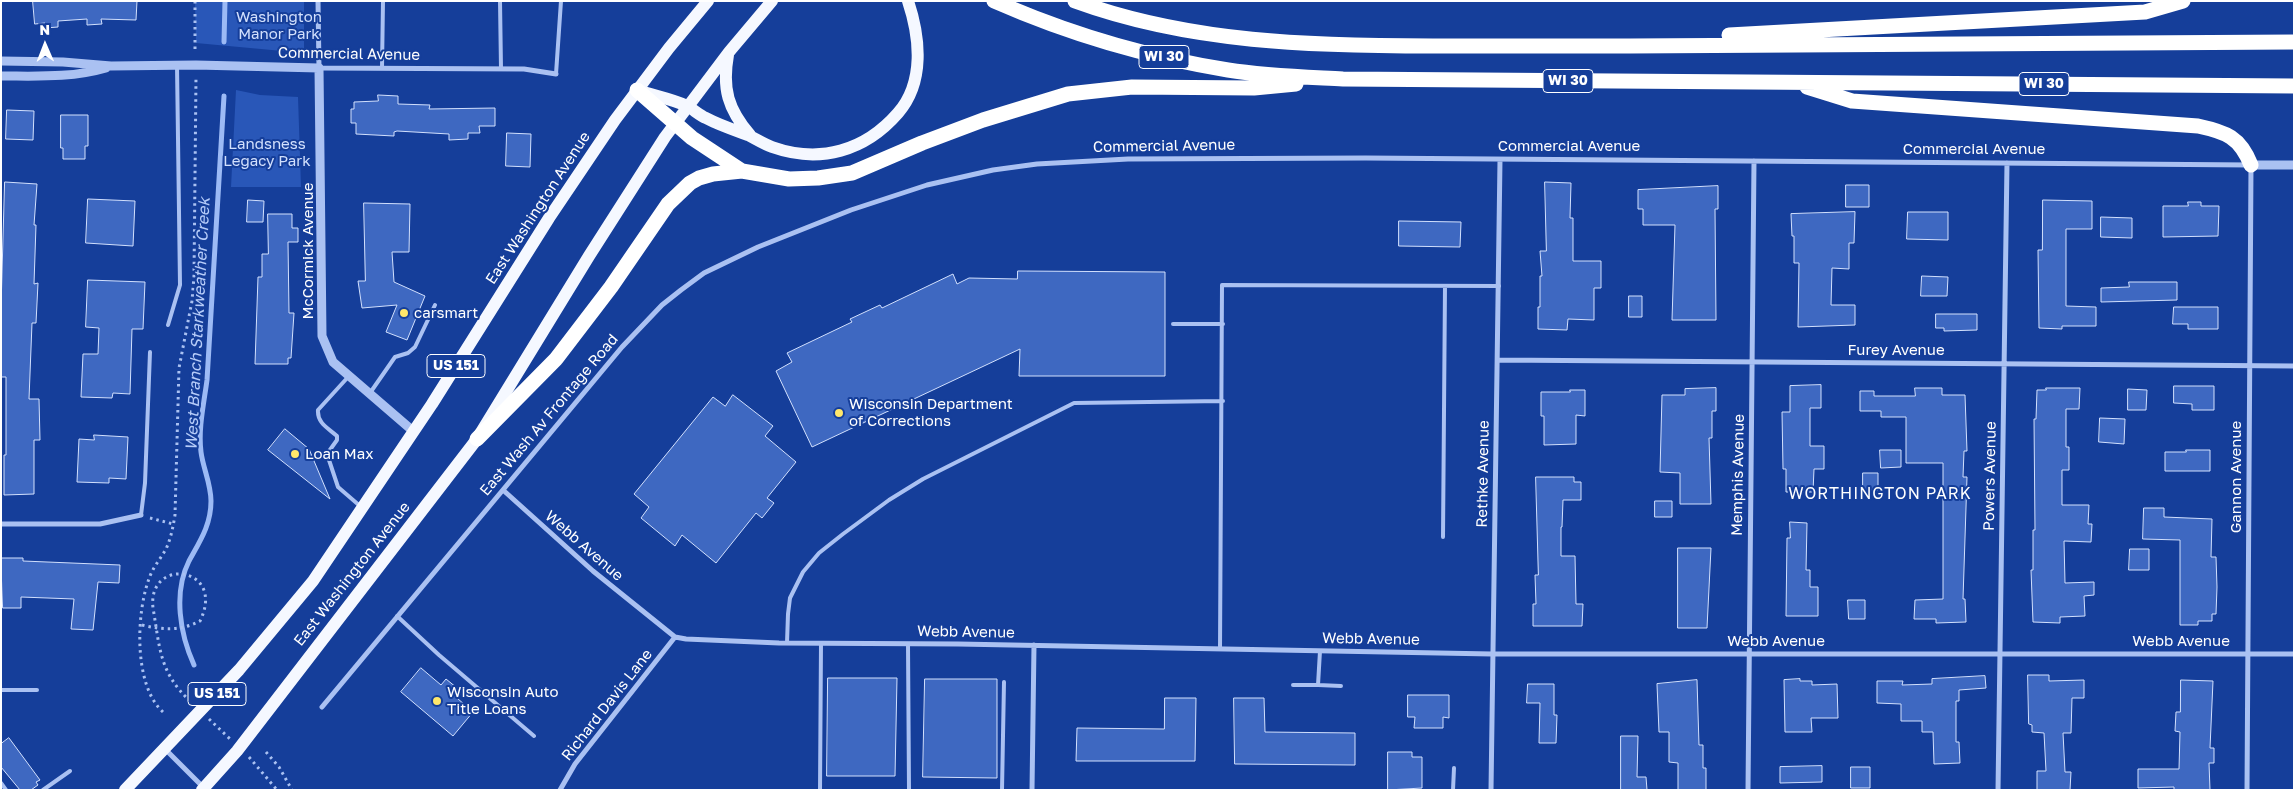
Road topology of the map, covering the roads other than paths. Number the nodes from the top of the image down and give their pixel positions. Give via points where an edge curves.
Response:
1 (318, 1) edge
2 (383, 1) edge
3 (500, 1) edge
4 (561, 1) edge
5 (708, 1) edge
6 (772, 1) edge
7 (908, 1) edge
8 (994, 1) edge
9 (1075, 1) edge
10 (2183, 1) edge
11 (2294, 42) edge
12 (1519, 46) junction
13 (728, 52) junction
14 (1, 61) edge
15 (177, 65) junction
16 (111, 66) junction
17 (319, 68) junction
18 (382, 68) junction
19 (501, 69) junction
20 (556, 74) joint
21 (1, 76) edge
22 (1342, 79) junction
23 (1794, 83) junction
24 (2294, 86) edge
25 (637, 90) junction
26 (686, 106) junction
27 (674, 124) junction
28 (752, 137) junction
29 (1500, 160) junction
30 (1754, 161) junction
31 (2007, 164) junction
32 (2251, 165) junction
33 (2294, 165) edge
34 (742, 171) junction
35 (851, 210) joint
36 (1445, 286) junction
37 (1499, 286) junction
38 (435, 306) dead end
39 (1173, 324) dead end
40 (1222, 324) junction
41 (168, 325) dead end
42 (150, 352) dead end
43 (1498, 360) junction
44 (1752, 362) junction
45 (2004, 363) junction
46 (2250, 365) junction
47 (2294, 366) edge
48 (350, 376) junction
49 (370, 393) junction
50 (1223, 401) junction
51 (413, 431) junction
52 (477, 439) junction
53 (503, 490) junction
54 (362, 508) junction
55 (141, 515) joint
56 (1, 524) edge
57 (1443, 537) dead end
58 (397, 616) junction
59 (675, 637) junction
60 (787, 643) junction
61 (821, 643) junction
62 (908, 644) junction
63 (1034, 645) junction
64 (1220, 649) junction
65 (1320, 650) junction
66 (2000, 652) junction
67 (1492, 654) junction
68 (1749, 654) junction
69 (2248, 654) junction
70 (2294, 654) edge
71 (1004, 682) dead end
72 (1293, 685) dead end
73 (1318, 685) junction
74 (1341, 686) dead end
75 (1, 690) edge
76 (37, 690) dead end
77 (322, 707) dead end
78 (534, 736) dead end
79 (164, 748) junction
80 (1454, 768) dead end
81 (70, 771) dead end
82 (1, 783) edge
83 (203, 789) edge
84 (6, 790) edge
85 (43, 790) edge
86 (125, 790) edge
87 (560, 790) edge
88 (820, 790) edge
89 (909, 790) edge
90 (1002, 790) edge
91 (1032, 790) edge
92 (1453, 790) edge
93 (1491, 790) edge
94 (1748, 790) edge
95 (1998, 790) edge
96 (2247, 790) edge

1 - 17 street, McCormick Avenue
2 - 18 lane
3 - 19 lane
4 - 20 lane
5 - 25 main road, East Washington Avenue / US 151
6 - 13 main road, East Washington Avenue / US 151
7 - 28 main road via 916,31 917,72 901,110 885,129 861,144 822,154 771,147
8 - 22 highway, WI 30 via 1102,42 1150,55 1230,70
9 - 12 highway, WI 30 via 1137,20 1271,42
10 - 12 highway via 2145,12
11 - 12 highway, WI 30
13 - 26 main road, East Washington Avenue / US 151
13 - 28 main road via 724,74 726,92 734,114
14 - 16 street, Commercial Avenue
15 - 16 street, Commercial Avenue
15 - 17 street, Commercial Avenue
15 - 41 lane via 180,285
16 - 21 street, Commercial Avenue via 70,75
17 - 18 street, Commercial Avenue
17 - 48 street, McCormick Avenue via 322,336 333,362
18 - 19 street, Commercial Avenue
19 - 20 street, Commercial Avenue
22 - 23 highway, WI 30
22 - 34 highway via 1254,88 1132,88 1068,94 1004,113 852,173 789,179
23 - 24 highway, WI 30
23 - 32 highway via 1852,101 2198,126 2221,131 2236,141 2246,152
25 - 26 main road
25 - 27 highway
25 - 51 main road, East Washington Avenue / US 151 via 549,218
26 - 27 main road, East Washington Avenue / US 151
26 - 28 main road
27 - 34 highway via 713,154
27 - 52 main road, East Washington Avenue / US 151 via 594,247
29 - 30 street, Commercial Avenue
29 - 35 street, Commercial Avenue via 1317,158 1071,162 993,170 950,179
29 - 37 street, Rethke Avenue
30 - 31 street, Commercial Avenue
30 - 44 street, Memphis Avenue
31 - 32 street, Commercial Avenue
31 - 45 street, Powers Avenue
32 - 33 street, Commercial Avenue
32 - 46 street, Gannon Avenue
34 - 52 highway via 699,178 680,191 556,359
35 - 53 street, East Wash Av Frontage Road via 758,247 704,273 662,305 622,347
36 - 37 lane
36 - 40 lane via 1222,285
36 - 57 lane
37 - 43 street, Rethke Avenue
38 - 49 lane via 415,347 395,357
39 - 40 lane
40 - 50 lane
42 - 55 lane
43 - 44 street, Furey Avenue
43 - 67 street, Rethke Avenue
44 - 45 street, Furey Avenue
44 - 68 street, Memphis Avenue
45 - 46 street, Furey Avenue
45 - 66 street, Powers Avenue
46 - 47 street, Furey Avenue
46 - 69 street, Gannon Avenue
48 - 49 street, McCormick Avenue
48 - 54 lane via 318,410 318,417 337,436 327,454 338,487
49 - 51 street, McCormick Avenue
50 - 60 lane via 1074,403 923,479 889,500 819,553 790,598
50 - 64 lane
51 - 54 main road, East Washington Avenue / US 151
52 - 83 main road, East Washington Avenue / US 151 via 237,751
53 - 58 street, East Wash Av Frontage Road
53 - 59 street, Webb Avenue via 593,571
54 - 79 main road, East Washington Avenue / US 151 via 313,580 239,670
55 - 56 street via 100,524
58 - 77 street, East Wash Av Frontage Road
58 - 78 lane
59 - 60 street, Webb Avenue
59 - 87 street, Richard Davis Lane via 575,764
60 - 61 street, Webb Avenue
61 - 62 street, Webb Avenue
61 - 88 lane
62 - 63 street, Webb Avenue
62 - 89 lane
63 - 64 street, Webb Avenue
63 - 91 street
64 - 65 street, Webb Avenue
65 - 67 street, Webb Avenue
65 - 73 lane
66 - 68 street, Webb Avenue
66 - 69 street, Webb Avenue
66 - 95 street, Powers Avenue
67 - 68 street, Webb Avenue
67 - 93 street, Rethke Avenue
68 - 94 street, Memphis Avenue
69 - 70 street, Webb Avenue
69 - 96 street, Gannon Avenue
71 - 90 lane
72 - 73 lane
73 - 74 lane
75 - 76 lane
79 - 83 street
79 - 86 main road, East Washington Avenue / US 151
80 - 92 lane
81 - 85 lane
82 - 84 lane

